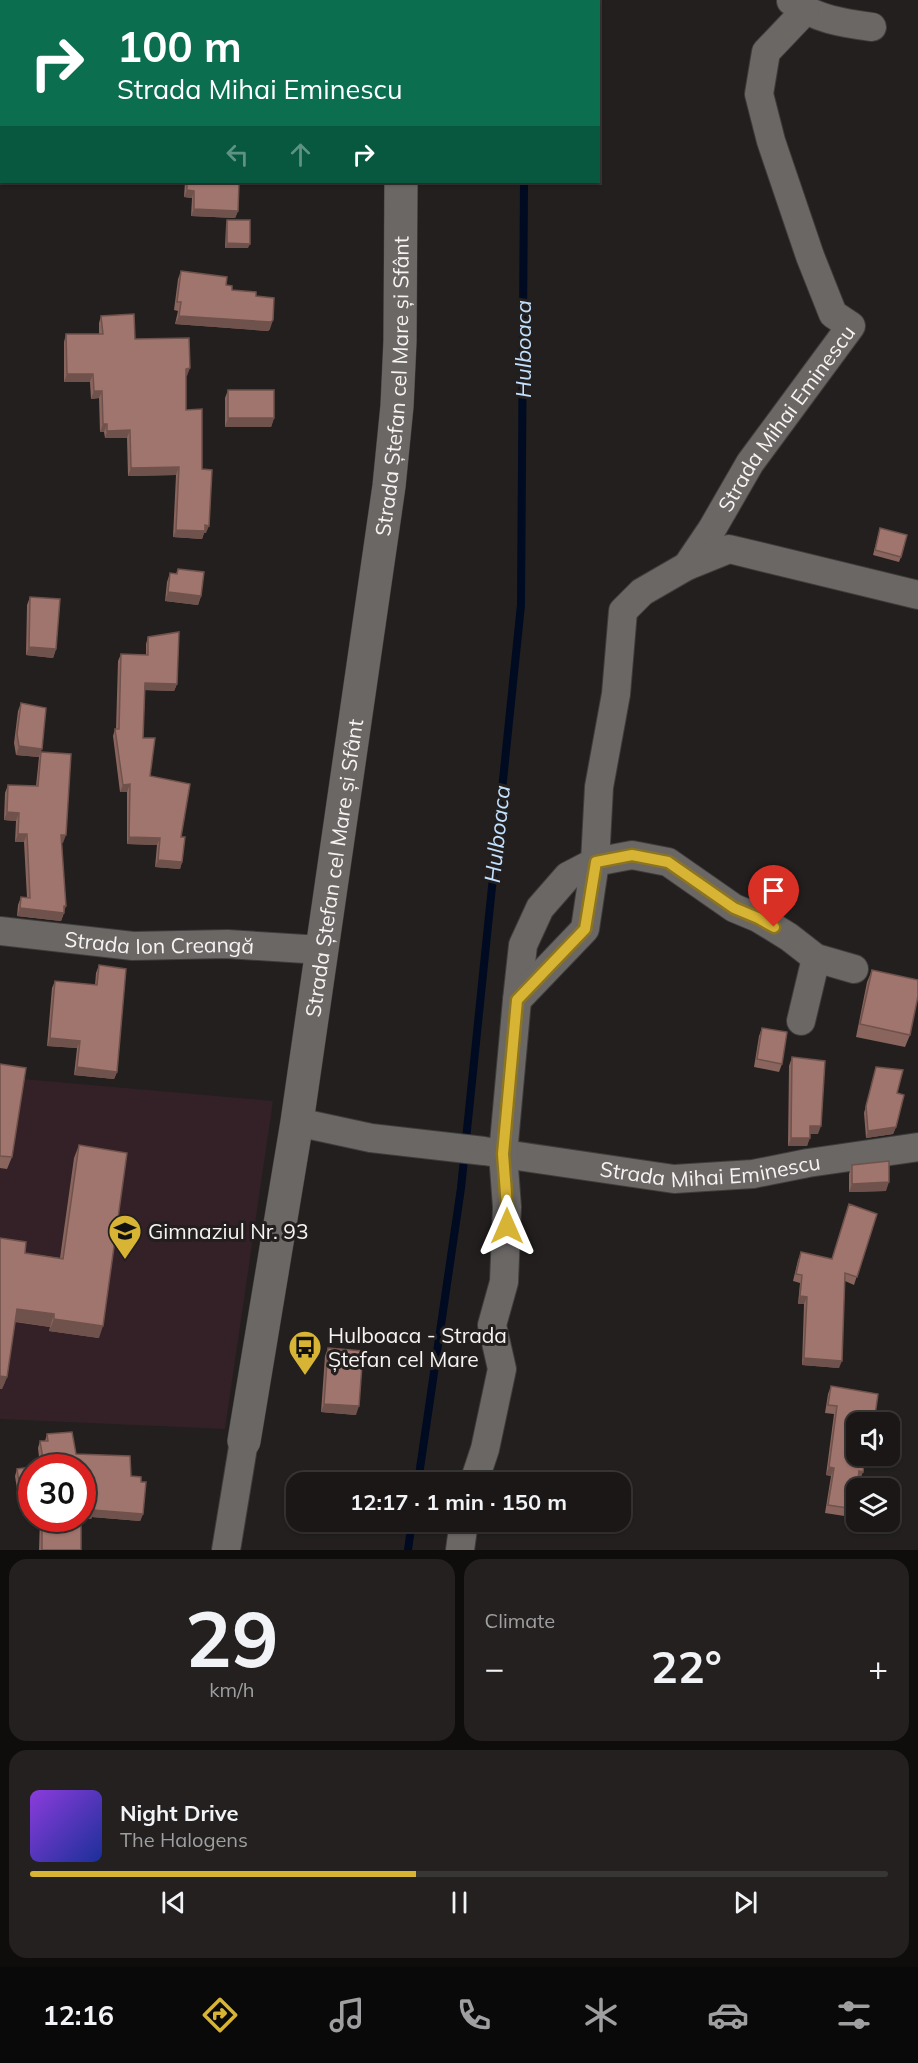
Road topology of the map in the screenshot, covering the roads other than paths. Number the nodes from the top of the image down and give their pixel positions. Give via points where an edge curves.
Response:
1 (797, 6) edge
2 (872, 27) dead end
3 (401, 183) edge
4 (687, 566) junction
5 (918, 596) edge
6 (596, 862) junction
7 (0, 931) edge
8 (321, 951) junction
9 (816, 958) junction
10 (854, 969) dead end
11 (517, 1000) junction
12 (801, 1021) dead end
13 (297, 1122) junction
14 (918, 1147) edge
15 (493, 1153) junction
16 (244, 1441) joint
17 (477, 1472) edge
18 (462, 1532) edge
19 (226, 1550) edge
20 (460, 1550) edge

1 - 2 street, Strada Mihai Eminescu via 829,21
1 - 4 street, Strada Mihai Eminescu via 766,52 759,94 771,141 833,314 851,326 750,463
3 - 8 street, Strada Ștefan cel Mare și Sfânt via 400,341 394,441
4 - 5 street, Strada Mihai Eminescu via 729,549
4 - 6 street, Strada Mihai Eminescu via 642,592 623,611 616,694 599,786
6 - 9 street via 632,855 668,862
6 - 11 street, Strada Mihai Eminescu via 585,929
6 - 11 street via 568,876 540,908 523,945
7 - 8 street, Strada Ion Creangă via 133,946 227,944
8 - 13 street, Strada Ștefan cel Mare și Sfânt
9 - 10 street
9 - 12 street
11 - 15 street
13 - 15 street, Strada Mihai Eminescu via 370,1138
13 - 16 street, Strada Ștefan cel Mare și Sfânt
14 - 15 street, Strada Mihai Eminescu via 753,1174 674,1179
15 - 17 street via 507,1207 504,1282 492,1325 501,1369
16 - 19 street, Strada Ștefan cel Mare și Sfânt
18 - 20 street

